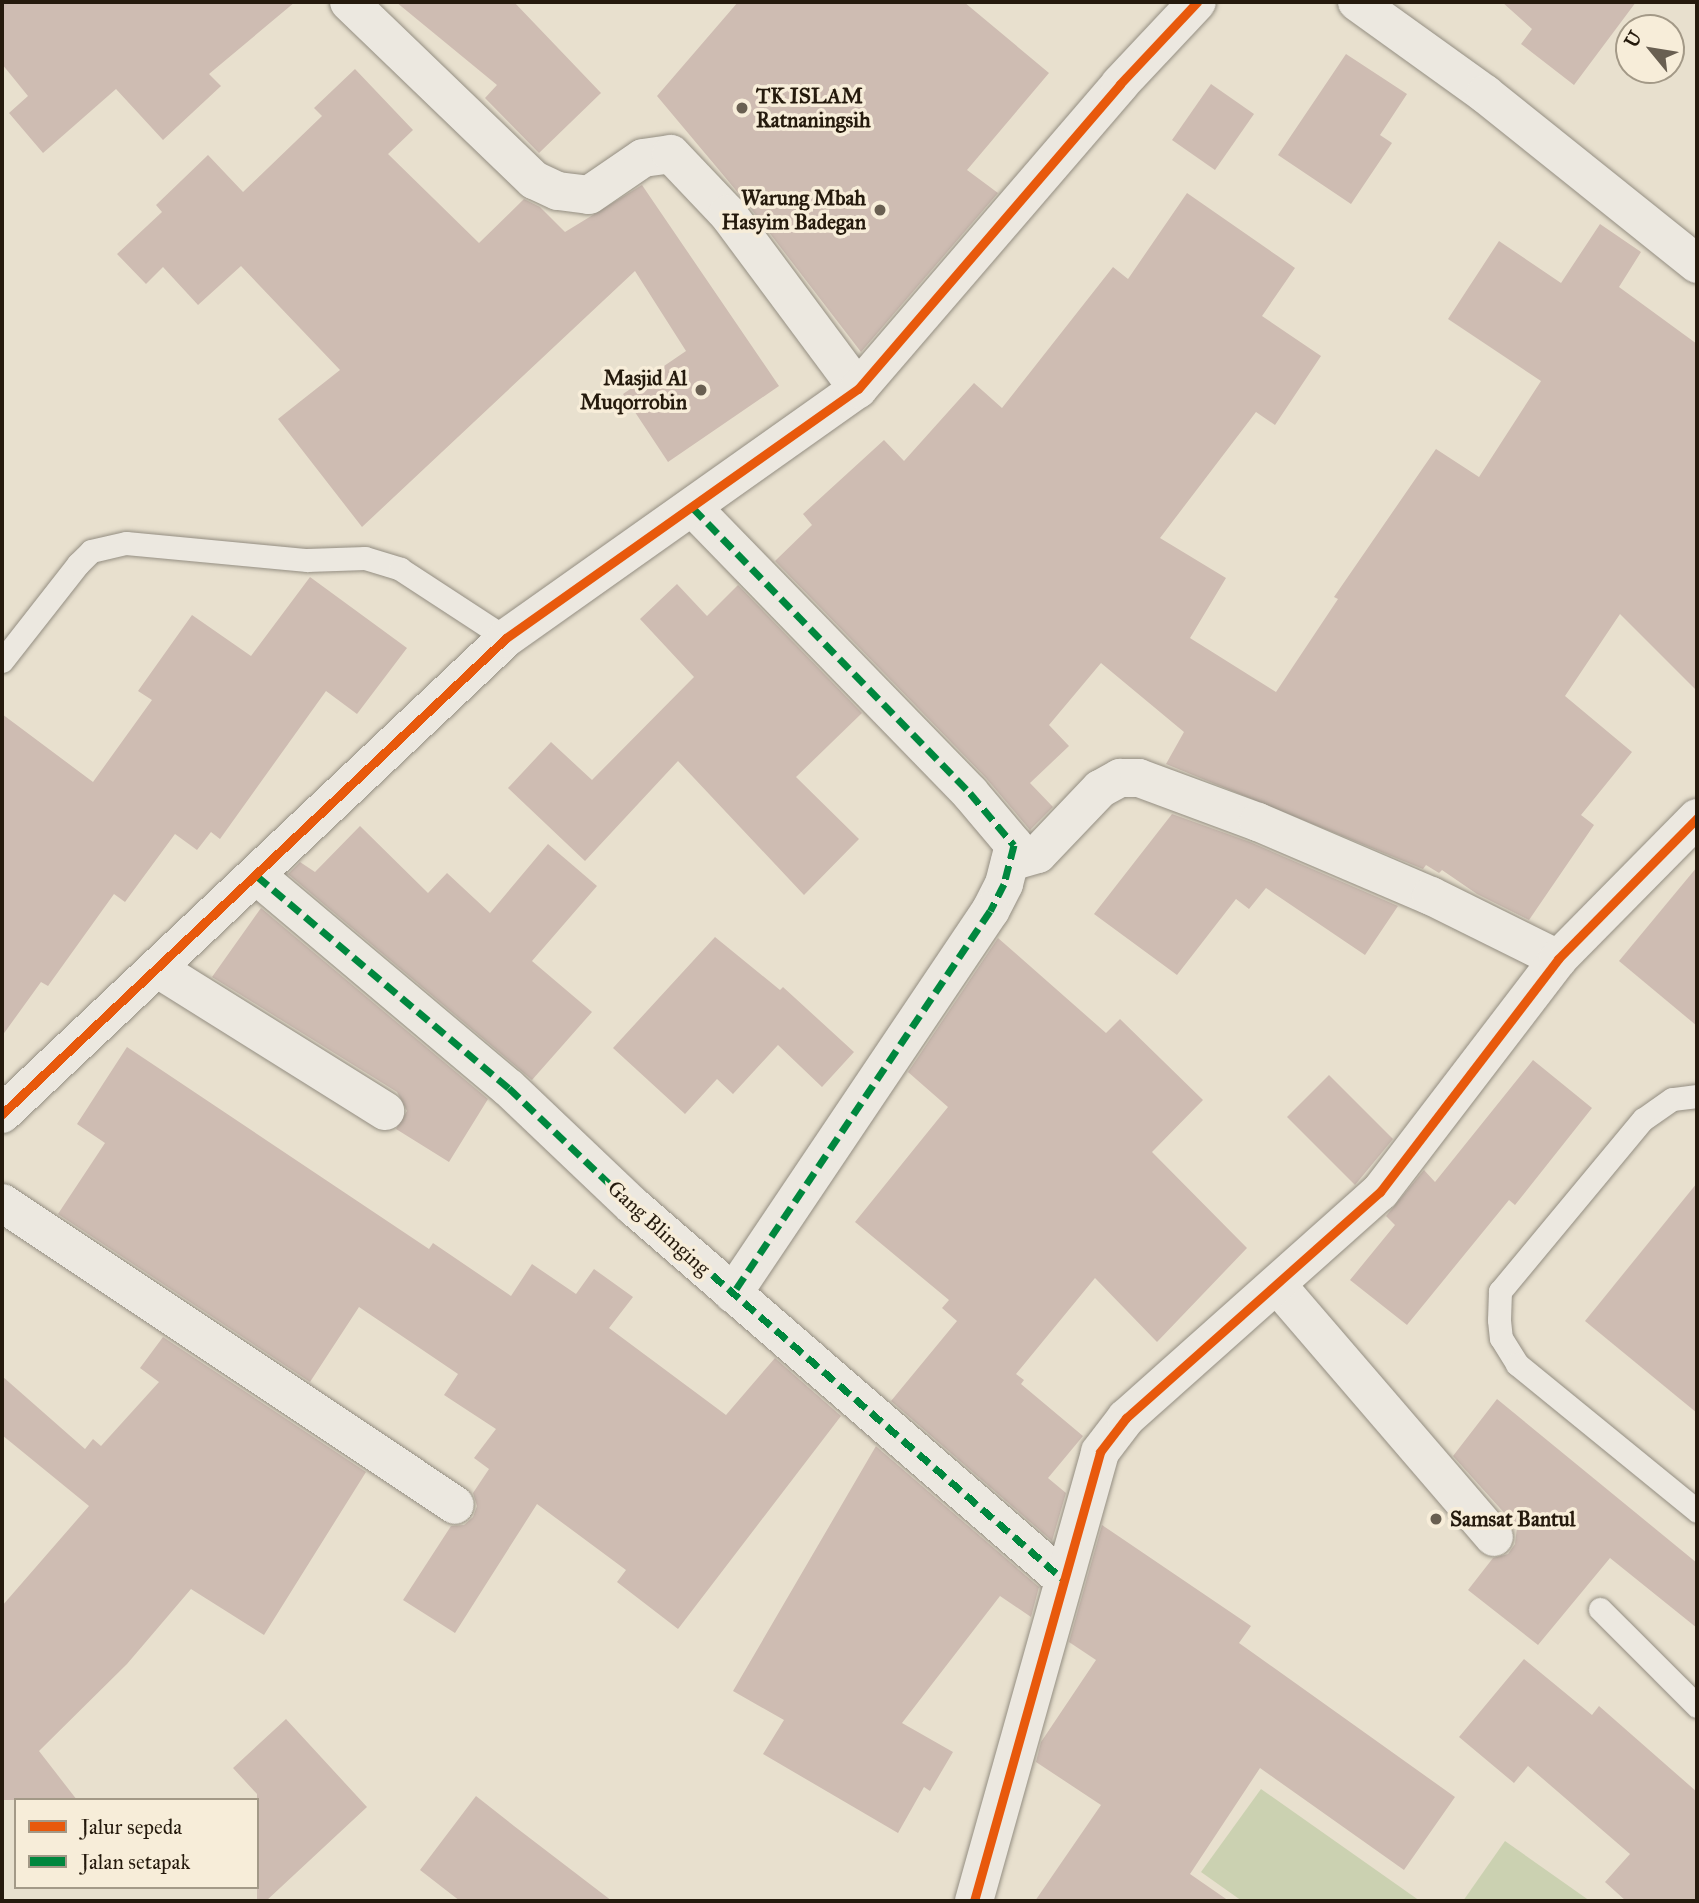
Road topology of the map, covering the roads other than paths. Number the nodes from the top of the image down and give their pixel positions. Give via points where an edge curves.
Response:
1 (349, 2) edge
2 (1197, 2) edge
3 (1357, 2) edge
4 (1697, 264) edge
5 (858, 389) junction
6 (693, 508) junction
7 (506, 638) junction
8 (2, 661) edge
9 (1697, 818) edge
10 (1010, 862) junction
11 (257, 876) junction
12 (1558, 958) junction
13 (158, 969) junction
14 (1697, 1096) edge
15 (385, 1111) dead end
16 (2, 1114) edge
17 (2, 1203) edge
18 (1278, 1286) junction
19 (733, 1294) junction
20 (456, 1505) dead end
21 (1697, 1511) edge
22 (1494, 1537) dead end
23 (1063, 1579) junction
24 (1600, 1609) dead end
25 (1697, 1706) edge
26 (974, 1901) edge

1 - 5 street via 534,180 558,191 589,195 643,158 671,154 728,214
2 - 5 street via 1120,84
3 - 4 street via 1485,94
5 - 6 street
6 - 7 street
6 - 10 street via 1007,832 1014,845
7 - 8 lane via 400,569 365,558 307,561 126,543 108,545 85,558
7 - 11 street
9 - 12 street
10 - 12 street via 1038,855 1100,789 1121,778 1139,778 1258,822 1419,891
10 - 19 street via 990,911
11 - 13 street
11 - 19 street, Gang Blimging via 509,1088
12 - 18 street via 1380,1192
13 - 15 street
13 - 16 street
14 - 21 lane via 1672,1099 1643,1119 1500,1291 1499,1320 1501,1338 1517,1364
17 - 20 street
18 - 22 street
18 - 23 street via 1112,1435 1091,1472
19 - 23 street, Gang Blimging
23 - 26 street
24 - 25 lane

